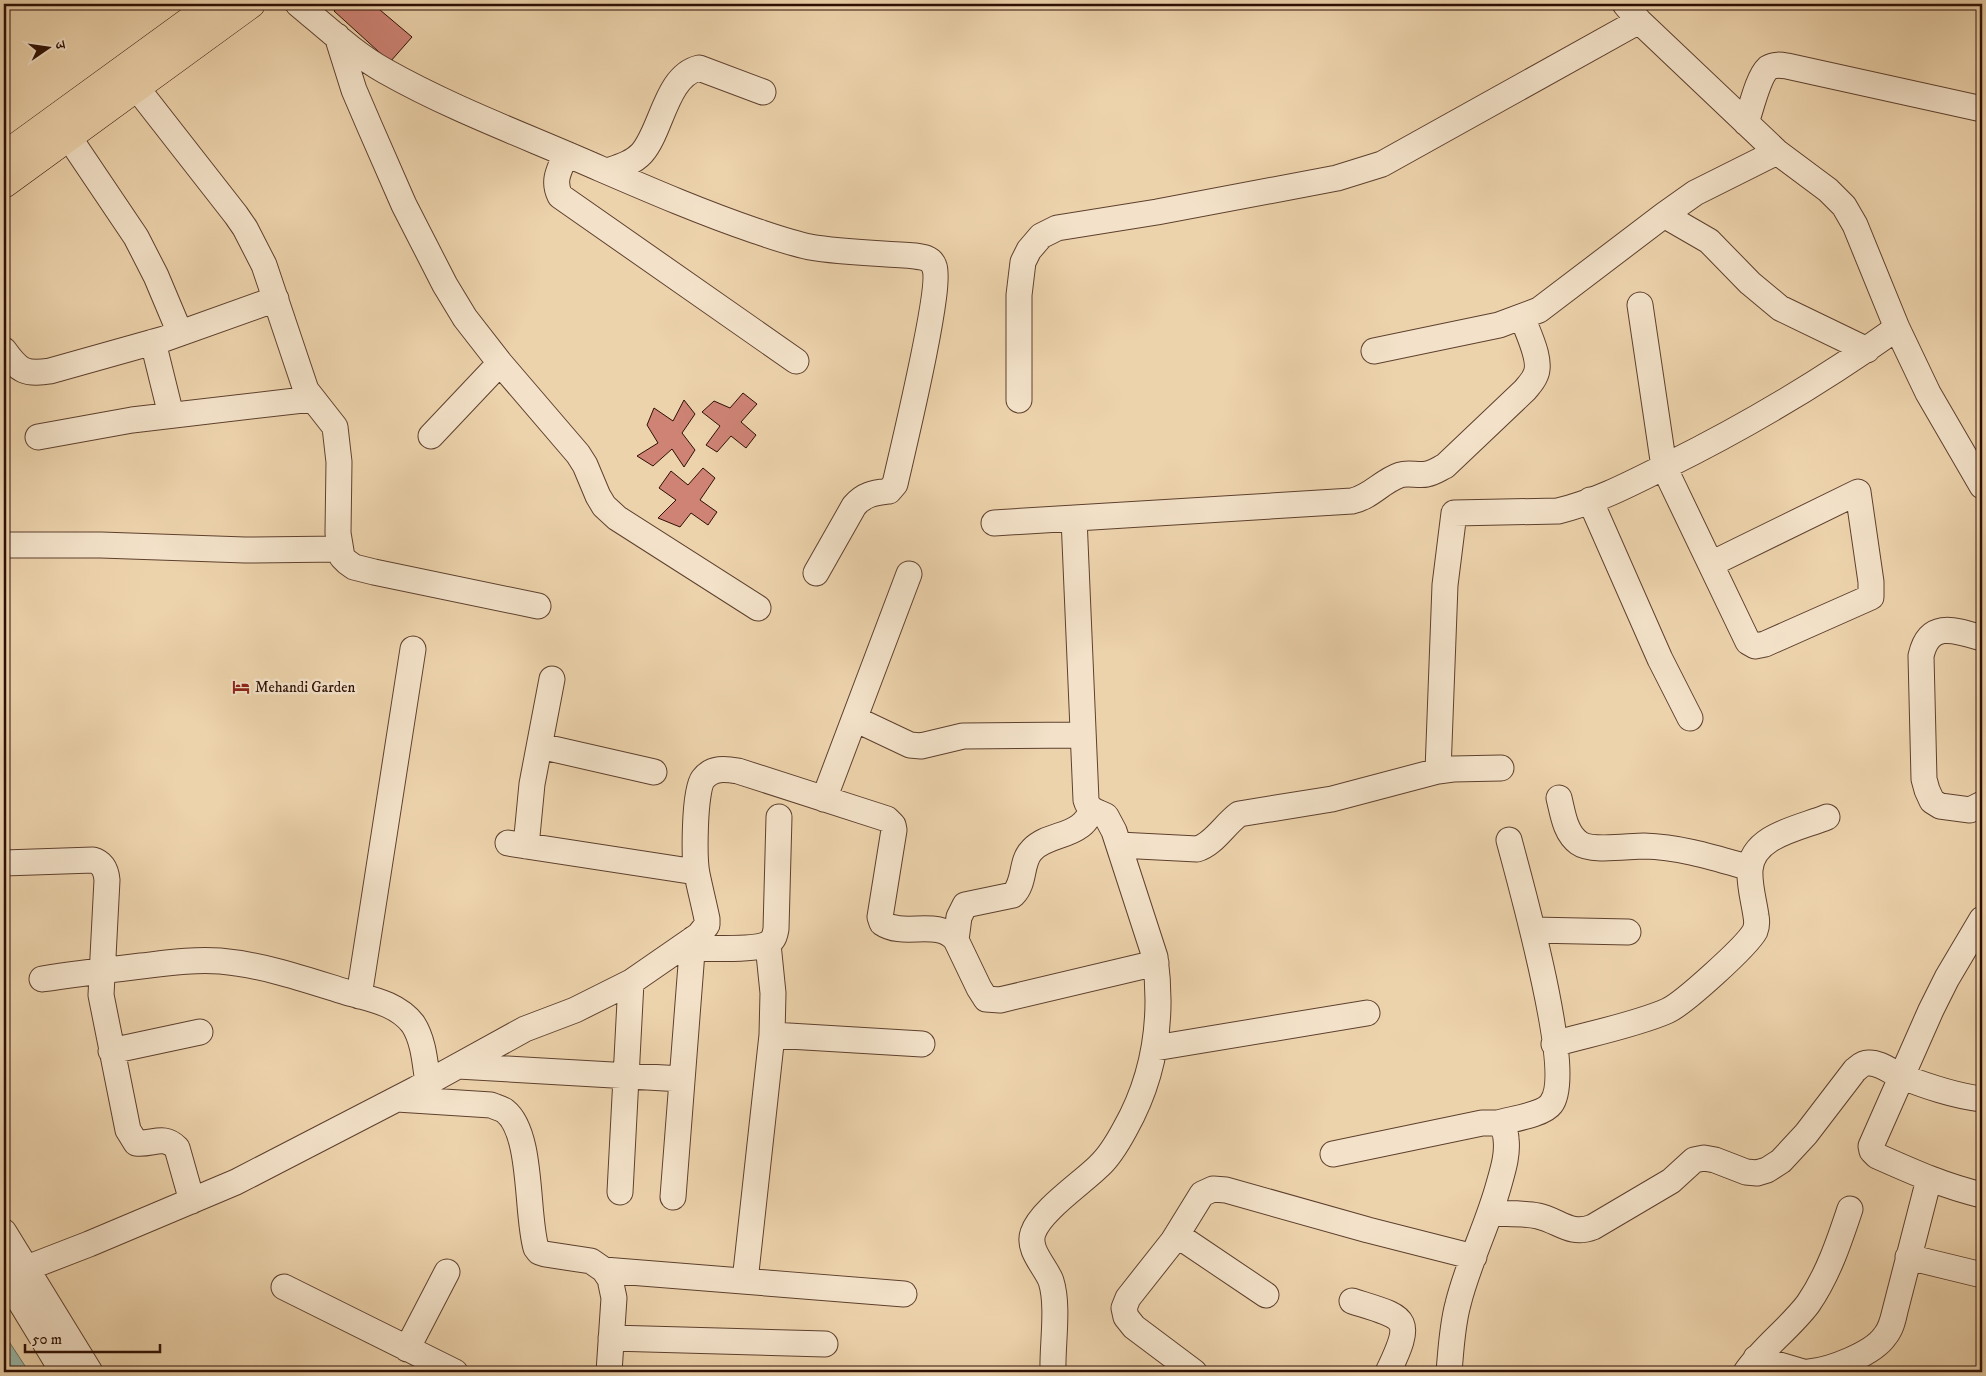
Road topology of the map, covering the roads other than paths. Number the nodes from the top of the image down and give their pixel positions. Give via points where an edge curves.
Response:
1 (212, 4) edge
2 (252, 4) edge
3 (298, 4) edge
4 (1632, 12) edge
5 (337, 36) junction
6 (136, 87) junction
7 (763, 92) dead end
8 (1982, 109) edge
9 (1746, 123) junction
10 (68, 136) junction
11 (1778, 152) junction
12 (566, 154) junction
13 (4, 156) edge
14 (608, 172) junction
15 (4, 184) edge
16 (1664, 215) junction
17 (276, 299) junction
18 (1640, 305) dead end
19 (1522, 318) junction
20 (1897, 328) junction
21 (180, 333) junction
22 (152, 342) junction
23 (4, 350) edge
24 (1867, 350) junction
25 (1374, 351) dead end
26 (796, 361) dead end
27 (500, 363) junction
28 (312, 399) junction
29 (1019, 400) dead end
30 (171, 415) junction
31 (430, 436) dead end
32 (38, 438) dead end
33 (1664, 467) junction
34 (1982, 486) edge
35 (1590, 500) junction
36 (1074, 518) junction
37 (994, 523) dead end
38 (4, 545) edge
39 (340, 550) junction
40 (1711, 564) junction
41 (816, 572) dead end
42 (909, 574) dead end
43 (538, 606) dead end
44 (758, 608) dead end
45 (1982, 638) edge
46 (413, 649) dead end
47 (552, 680) dead end
48 (855, 718) junction
49 (1690, 718) dead end
50 (1082, 736) junction
51 (540, 746) junction
52 (1501, 768) dead end
53 (1438, 771) junction
54 (654, 772) dead end
55 (1559, 798) dead end
56 (824, 799) junction
57 (1982, 804) edge
58 (1092, 810) junction
59 (779, 817) dead end
60 (1828, 817) dead end
61 (1509, 840) dead end
62 (1119, 845) junction
63 (4, 863) edge
64 (1750, 868) junction
65 (696, 872) junction
66 (1982, 919) edge
67 (1532, 930) junction
68 (1628, 932) dead end
69 (956, 940) junction
70 (693, 944) junction
71 (768, 944) junction
72 (1156, 963) junction
73 (102, 971) junction
74 (42, 978) dead end
75 (631, 982) junction
76 (359, 996) junction
77 (1367, 1013) dead end
78 (200, 1032) dead end
79 (772, 1035) junction
80 (922, 1044) dead end
81 (1554, 1044) junction
82 (1155, 1048) junction
83 (111, 1051) junction
84 (458, 1066) junction
85 (626, 1076) junction
86 (1900, 1076) junction
87 (682, 1079) junction
88 (428, 1083) junction
89 (397, 1099) junction
90 (1982, 1099) edge
91 (1498, 1123) junction
92 (1333, 1154) dead end
93 (1929, 1180) junction
94 (620, 1192) dead end
95 (1982, 1195) edge
96 (673, 1197) dead end
97 (192, 1201) junction
98 (1850, 1209) dead end
99 (1491, 1213) junction
100 (4, 1232) edge
101 (1177, 1235) junction
102 (1474, 1257) junction
103 (1908, 1257) junction
104 (604, 1270) junction
105 (447, 1272) dead end
106 (12, 1274) edge
107 (1982, 1275) edge
108 (745, 1281) junction
109 (284, 1287) dead end
110 (904, 1294) dead end
111 (1266, 1295) dead end
112 (1352, 1301) dead end
113 (611, 1338) junction
114 (825, 1344) dead end
115 (407, 1349) junction
116 (1751, 1365) edge
117 (63, 1372) edge
118 (90, 1372) edge
119 (455, 1372) edge
120 (609, 1372) edge
121 (1053, 1372) edge
122 (1194, 1372) edge
123 (1388, 1372) edge
124 (1448, 1372) edge
125 (1803, 1372) edge
126 (1809, 1372) edge

1 - 13 main road
2 - 6 main road
3 - 5 street
4 - 9 street
4 - 29 street via 1382,164 1367,170 1280,189 1057,228 1041,236 1023,262
5 - 12 street via 383,70 456,108
5 - 27 street via 354,90 404,205 465,318
6 - 10 main road
6 - 17 street via 246,228
7 - 14 street via 699,68 690,70 675,87 646,148 637,158
8 - 9 street via 1776,65 1769,67 1763,76
9 - 11 street
10 - 15 main road
10 - 21 street via 136,237
11 - 16 street via 1695,193
11 - 20 street via 1844,206 1855,225
12 - 14 street
12 - 26 street via 556,180 560,196
14 - 41 street via 730,222 786,241 836,250 926,257 934,265 936,274 928,329 895,484 889,491 860,498
16 - 19 street via 1559,296
16 - 24 street via 1722,252 1780,308
17 - 21 street
17 - 28 street via 300,374
18 - 33 street
19 - 25 street
19 - 36 street via 1537,360 1535,377 1437,471 1426,475 1401,474 1363,499 1352,502
20 - 24 street
20 - 34 street via 1928,393
21 - 22 street
22 - 23 street via 35,373 24,372 17,367
22 - 30 street
24 - 33 street via 1723,438
27 - 31 street
27 - 44 street via 578,454 604,506 617,518
28 - 30 street
28 - 39 street via 330,418 338,437
30 - 32 street
33 - 35 street
33 - 40 street
35 - 49 street via 1660,659
35 - 53 street via 1558,510 1454,513 1445,585
36 - 37 street
36 - 50 street
38 - 39 street
39 - 43 street via 347,562 367,570
40 - 40 street via 1741,632 1755,646 1871,597 1858,492
42 - 48 street
45 - 57 street via 1941,631 1930,635 1924,642 1921,656 1926,790 1932,801 1940,806 1970,810
46 - 76 street
47 - 51 street
48 - 50 street via 910,745 921,746 963,736
48 - 56 street
50 - 58 street via 1086,800
51 - 54 street
51 - 65 street via 517,844
52 - 53 street
53 - 62 street via 1332,799 1239,814 1204,847
55 - 64 street via 1569,832 1581,845 1666,847
56 - 65 street via 738,771 723,768 712,772 703,779 696,803
56 - 69 street via 887,819 893,825 880,917 882,923 899,930 947,931
58 - 62 street via 1106,816
58 - 69 street via 1080,826 1032,850 1027,857 1021,883 1013,895 965,905 959,918
59 - 71 street via 776,930
60 - 64 street via 1765,842 1758,847
61 - 67 street
62 - 72 street
63 - 73 street via 93,860 103,866 107,880
64 - 81 street via 1757,924 1734,956 1668,1010
65 - 70 street via 707,925
66 - 86 street via 1947,978
67 - 68 street
67 - 81 street via 1544,974
69 - 72 street via 979,988 986,999 992,1000
70 - 71 street via 757,947
70 - 75 street
70 - 87 street
71 - 79 street via 773,993
72 - 82 street via 1159,1000
73 - 74 street
73 - 76 street via 220,961 265,967
73 - 83 street via 101,994
75 - 84 street via 575,1010 525,1028
75 - 85 street
76 - 88 street via 393,1007 412,1023 418,1032
77 - 82 street
78 - 83 street
79 - 80 street
79 - 108 street
81 - 91 street via 1557,1079 1550,1106
82 - 121 street via 1131,1119 1116,1145 1100,1165 1057,1203 1033,1233 1032,1243 1053,1288
83 - 97 street via 132,1139 143,1144 164,1140 177,1148
84 - 85 street
84 - 88 street
85 - 87 street
85 - 94 street
86 - 90 street via 1952,1094
86 - 93 street via 1872,1140 1872,1151
86 - 99 street via 1869,1062 1863,1064 1781,1161 1758,1173 1746,1172 1715,1160 1694,1160 1671,1181 1584,1231 1536,1215
87 - 96 street
88 - 89 street
89 - 97 street via 236,1182
89 - 104 street via 491,1105 504,1110 520,1132 536,1248 545,1254 591,1261
91 - 92 street via 1482,1123
91 - 99 street via 1504,1128 1506,1151
93 - 95 street
93 - 103 street
97 - 106 street
98 - 116 street via 1832,1261 1808,1303
99 - 102 street
100 - 106 street
101 - 102 street via 1202,1194 1213,1189
101 - 111 street
101 - 122 street via 1128,1298 1124,1308 1134,1327
102 - 124 street via 1457,1306
103 - 107 street
103 - 126 street via 1891,1327 1879,1344 1854,1358
104 - 108 street
104 - 113 street via 610,1279 614,1298
105 - 115 street
106 - 117 street
106 - 118 street
108 - 110 street
109 - 115 street
112 - 123 street via 1389,1312 1401,1322 1403,1338
113 - 114 street
113 - 120 street
115 - 119 street
116 - 125 street

